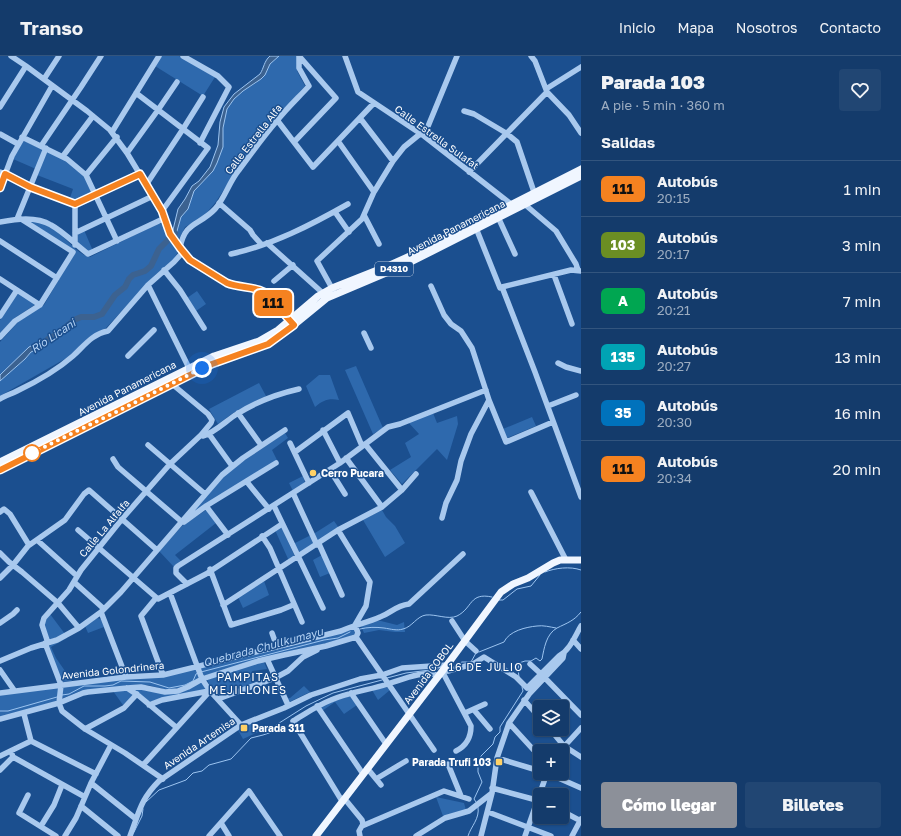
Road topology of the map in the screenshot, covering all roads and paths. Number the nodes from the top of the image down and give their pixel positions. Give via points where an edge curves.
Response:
1 (10, 56) edge
2 (59, 56) edge
3 (101, 56) edge
4 (159, 56) edge
5 (183, 56) edge
6 (299, 56) edge
7 (344, 56) edge
8 (457, 56) edge
9 (531, 56) edge
10 (26, 66) junction
11 (581, 67) edge
12 (44, 79) junction
13 (177, 82) dead end
14 (52, 86) junction
15 (546, 90) junction
16 (0, 93) edge
17 (136, 94) junction
18 (6, 97) junction
19 (203, 98) dead end
20 (72, 100) junction
21 (374, 103) junction
22 (0, 107) edge
23 (158, 110) junction
24 (464, 110) dead end
25 (93, 116) junction
26 (360, 118) junction
27 (277, 120) junction
28 (183, 129) junction
29 (112, 132) junction
30 (506, 133) junction
31 (581, 133) edge
32 (0, 134) edge
33 (422, 135) junction
34 (22, 137) junction
35 (117, 137) junction
36 (294, 142) junction
37 (338, 142) junction
38 (200, 143) junction
39 (18, 144) junction
40 (43, 147) junction
41 (128, 153) junction
42 (63, 156) junction
43 (393, 161) junction
44 (581, 169) edge
45 (469, 172) junction
46 (3, 173) edge
47 (140, 174) junction
48 (86, 175) junction
49 (581, 176) edge
50 (146, 185) junction
51 (30, 187) junction
52 (0, 188) edge
53 (374, 192) junction
54 (534, 192) junction
55 (96, 194) junction
56 (153, 196) junction
57 (522, 202) junction
58 (219, 203) junction
59 (75, 204) junction
60 (348, 204) dead end
61 (513, 207) junction
62 (162, 211) junction
63 (335, 212) junction
64 (364, 215) junction
65 (107, 217) junction
66 (498, 217) junction
67 (165, 218) junction
68 (19, 219) junction
69 (0, 222) edge
70 (476, 228) junction
71 (349, 232) junction
72 (75, 233) junction
73 (0, 241) edge
74 (117, 241) junction
75 (265, 244) junction
76 (379, 244) dead end
77 (75, 245) junction
78 (181, 250) junction
79 (231, 254) dead end
80 (515, 254) dead end
81 (293, 265) junction
82 (164, 270) junction
83 (580, 271) edge
84 (554, 275) junction
85 (57, 278) junction
86 (0, 279) edge
87 (274, 281) dead end
88 (148, 285) junction
89 (431, 286) dead end
90 (500, 288) dead end
91 (17, 290) junction
92 (334, 290) junction
93 (325, 295) junction
94 (40, 305) junction
95 (0, 315) edge
96 (292, 323) junction
97 (572, 324) dead end
98 (204, 328) dead end
99 (154, 330) dead end
100 (364, 333) dead end
101 (0, 337) edge
102 (371, 348) dead end
103 (128, 356) dead end
104 (558, 363) dead end
105 (189, 368) junction
106 (581, 372) edge
107 (171, 381) junction
108 (158, 387) junction
109 (299, 388) dead end
110 (486, 390) junction
111 (576, 395) dead end
112 (0, 399) edge
113 (489, 400) junction
114 (548, 406) junction
115 (238, 413) junction
116 (553, 422) junction
117 (285, 430) dead end
118 (324, 430) junction
119 (201, 434) junction
120 (209, 434) junction
121 (290, 443) dead end
122 (148, 445) dead end
123 (261, 445) junction
124 (363, 445) junction
125 (295, 452) junction
126 (346, 458) junction
127 (113, 459) dead end
128 (0, 462) edge
129 (276, 463) dead end
130 (340, 463) junction
131 (170, 464) junction
132 (232, 466) junction
133 (0, 470) edge
134 (330, 470) junction
135 (416, 474) dead end
136 (581, 475) edge
137 (574, 478) junction
138 (247, 482) junction
139 (309, 483) junction
140 (402, 490) junction
141 (147, 492) junction
142 (531, 492) dead end
143 (293, 493) junction
144 (205, 494) junction
145 (345, 494) dead end
146 (581, 497) edge
147 (206, 506) junction
148 (382, 507) junction
149 (271, 508) junction
150 (0, 512) edge
151 (442, 518) dead end
152 (122, 519) junction
153 (182, 522) junction
154 (282, 524) junction
155 (78, 530) dead end
156 (338, 530) junction
157 (228, 535) junction
158 (262, 536) junction
159 (37, 540) junction
160 (318, 544) junction
161 (29, 545) junction
162 (99, 547) junction
163 (157, 550) junction
164 (0, 553) edge
165 (463, 554) dead end
166 (298, 557) junction
167 (566, 560) junction
168 (581, 560) edge
169 (13, 565) junction
170 (210, 569) junction
171 (278, 569) junction
172 (134, 577) junction
173 (0, 578) edge
174 (75, 579) junction
175 (187, 584) junction
176 (170, 593) junction
177 (342, 595) dead end
178 (156, 598) junction
179 (58, 603) junction
180 (223, 605) junction
181 (293, 605) junction
182 (323, 608) dead end
183 (17, 610) dead end
184 (102, 610) junction
185 (302, 622) dead end
186 (452, 622) dead end
187 (0, 623) edge
188 (355, 625) junction
189 (581, 626) edge
190 (79, 628) junction
191 (272, 633) dead end
192 (356, 637) junction
193 (573, 640) junction
194 (465, 641) junction
195 (46, 643) junction
196 (326, 646) junction
197 (277, 647) junction
198 (581, 649) edge
199 (476, 651) dead end
200 (0, 654) edge
201 (267, 659) junction
202 (2, 660) edge
203 (530, 664) dead end
204 (0, 670) edge
205 (443, 671) junction
206 (200, 673) junction
207 (163, 675) junction
208 (542, 676) junction
209 (126, 677) junction
210 (275, 678) junction
211 (385, 679) junction
212 (61, 685) junction
213 (127, 688) junction
214 (14, 690) junction
215 (210, 691) junction
216 (0, 692) edge
217 (351, 693) junction
218 (137, 694) junction
219 (60, 698) junction
220 (218, 699) junction
221 (524, 700) junction
222 (485, 704) dead end
223 (149, 705) junction
224 (288, 705) junction
225 (317, 706) junction
226 (474, 710) junction
227 (533, 710) edge
228 (24, 714) junction
229 (409, 714) junction
230 (465, 714) junction
231 (581, 715) edge
232 (0, 720) edge
233 (509, 723) junction
234 (242, 725) junction
235 (176, 727) junction
236 (581, 728) edge
237 (85, 729) junction
238 (490, 729) dead end
239 (31, 741) junction
240 (111, 744) junction
241 (386, 744) junction
242 (566, 744) edge
243 (533, 749) edge
244 (434, 750) dead end
245 (11, 751) junction
246 (456, 751) dead end
247 (569, 751) edge
248 (0, 756) edge
249 (13, 757) junction
250 (581, 757) edge
251 (498, 758) junction
252 (406, 761) dead end
253 (448, 764) dead end
254 (143, 765) junction
255 (533, 769) edge
256 (0, 770) edge
257 (365, 771) junction
258 (96, 774) junction
259 (163, 779) junction
260 (376, 779) junction
261 (563, 780) edge
262 (91, 783) junction
263 (62, 785) junction
264 (381, 785) dead end
265 (581, 788) edge
266 (492, 790) junction
267 (28, 796) dead end
268 (461, 796) junction
269 (85, 797) junction
270 (469, 799) dead end
271 (343, 800) junction
272 (533, 800) edge
273 (81, 806) junction
274 (488, 812) junction
275 (569, 814) edge
276 (533, 817) edge
277 (136, 818) junction
278 (581, 820) edge
279 (221, 823) junction
280 (41, 826) junction
281 (362, 826) junction
282 (529, 827) junction
283 (56, 836) edge
284 (65, 836) edge
285 (118, 836) edge
286 (130, 836) edge
287 (209, 836) edge
288 (229, 836) edge
289 (280, 836) edge
290 (316, 836) edge
291 (360, 836) edge
292 (416, 836) edge
293 (481, 836) edge
294 (525, 836) edge
295 (551, 836) edge
296 (572, 836) edge

1 - 10 street
2 - 12 street
3 - 20 street
4 - 17 street
5 - 38 street via 218,76 229,87
6 - 27 street, Calle Estrella Alfa via 299,68 309,86
6 - 36 street via 336,98
7 - 21 street, Calle Estrella Sulafat via 358,92
8 - 33 street
9 - 15 street
10 - 12 street
10 - 18 street
11 - 15 street
12 - 14 street
13 - 23 street
14 - 20 street
14 - 34 street
15 - 30 street
15 - 31 street via 569,115
16 - 18 street
17 - 23 street
17 - 29 street
18 - 22 street
19 - 28 street
20 - 25 street
20 - 40 street
21 - 26 street
21 - 33 street, Calle Estrella Sulafat
23 - 28 street
23 - 41 street
24 - 30 street
25 - 29 street
25 - 42 street
26 - 37 street
26 - 43 street
27 - 36 street
27 - 58 street, Calle Estrella Alfa via 236,173
28 - 38 street
28 - 50 street
29 - 35 street
30 - 45 street
30 - 54 street via 517,142
32 - 39 street
33 - 43 street via 404,147
33 - 45 street, Calle Estrella Sulafat
34 - 39 street
34 - 40 street
35 - 41 street
35 - 48 street
36 - 37 street via 313,167
37 - 53 street
38 - 62 street via 208,148
39 - 46 street
40 - 42 street
40 - 51 street
41 - 47 street
42 - 48 street
43 - 53 street
44 - 54 main road, Avenida Panamericana / D4310
45 - 61 street, Calle Estrella Sulafat
46 - 51 street
46 - 52 street
47 - 50 street
47 - 55 street
48 - 55 street
49 - 57 main road, Avenida Panamericana / D4310
50 - 56 street
51 - 59 street
51 - 68 street
53 - 64 street
54 - 57 main road, Avenida Panamericana / D4310
55 - 59 street
55 - 65 street
56 - 62 street
56 - 65 street
57 - 61 main road, Avenida Panamericana / D4310
57 - 83 street via 556,231
58 - 75 street
58 - 78 street, Calle Estrella Alfa via 210,213 187,229
59 - 72 street
60 - 63 street
61 - 66 main road, Avenida Panamericana / D4310
61 - 92 main road, Avenida Panamericana / D4310
62 - 67 street
63 - 71 street
63 - 75 street
64 - 71 street
64 - 76 street
65 - 72 street
65 - 74 street
66 - 70 main road, Avenida Panamericana / D4310
66 - 80 street
67 - 74 street
67 - 78 street via 170,234
68 - 69 street
68 - 77 street via 46,222
68 - 85 street via 73,252
70 - 90 street
70 - 92 main road, Avenida Panamericana / D4310 via 405,264
71 - 92 street via 316,261
72 - 77 street
73 - 85 street
74 - 77 street via 88,254
75 - 79 street
75 - 81 street
78 - 82 street, Calle Estrella Alfa
78 - 96 street via 190,260 227,283 264,292
81 - 87 street
81 - 93 street
82 - 88 street, Calle Estrella Alfa
82 - 98 street
83 - 84 street via 571,270
84 - 97 street
84 - 114 street via 502,287
85 - 94 street
86 - 91 street
88 - 105 street
88 - 112 street, Calle Estrella Alfa via 108,331 90,339 73,357 55,369
89 - 110 street via 444,315 461,331 472,348
91 - 94 street
91 - 95 street
92 - 93 main road, Avenida Panamericana / D4310
93 - 96 main road, Avenida Panamericana / D4310
94 - 101 street via 15,320
96 - 105 main road, Avenida Panamericana / D4310 via 259,341 214,356
96 - 107 main road, Avenida Panamericana / D4310 via 268,344
99 - 103 street
100 - 102 street
104 - 106 street
105 - 107 main road, Avenida Panamericana / D4310
107 - 108 main road, Avenida Panamericana / D4310
107 - 119 street, Calle La Alfalfa via 212,420
108 - 128 main road, Avenida Panamericana / D4310
108 - 133 main road, Avenida Panamericana / D4310
109 - 115 street via 267,398
110 - 113 street
110 - 124 street via 388,427
111 - 114 street
113 - 116 street via 506,442
113 - 151 street via 471,434
114 - 116 street
115 - 120 street
115 - 123 street
116 - 137 street
117 - 123 street
118 - 124 street via 348,413
118 - 125 street
118 - 130 street
119 - 120 street
119 - 131 street, Calle La Alfalfa
120 - 132 street
121 - 125 street
122 - 131 street
123 - 132 street
124 - 126 street
124 - 140 street
125 - 139 street
126 - 130 street
126 - 148 street
127 - 141 street via 118,467
129 - 138 street
130 - 134 street
131 - 141 street, Calle La Alfalfa
131 - 144 street
132 - 144 street
134 - 139 street
134 - 145 street
135 - 140 street
136 - 137 street
137 - 146 street
138 - 147 street
138 - 149 street
139 - 143 street
140 - 148 street
141 - 152 street, Calle La Alfalfa
141 - 153 street
142 - 167 street
143 - 149 street
143 - 160 street
144 - 153 street
147 - 153 street
147 - 157 street
148 - 156 street
149 - 154 street
149 - 157 street
150 - 161 street via 4,509 10,514
152 - 159 street via 89,490 65,520
152 - 162 street, Calle La Alfalfa
152 - 163 street
153 - 163 street
154 - 158 street
154 - 166 street
155 - 162 street
156 - 160 street
156 - 188 street via 370,582 366,606
157 - 175 street via 176,568 176,573
158 - 170 street
158 - 171 street
159 - 161 street
159 - 174 street
160 - 166 street
160 - 177 street
161 - 169 street
162 - 172 street
162 - 174 street, Calle La Alfalfa
163 - 172 street
164 - 169 street
165 - 188 street, Avenida Golondrinera via 409,604
166 - 171 street
166 - 182 street
167 - 168 main road, Avenida COBOL
167 - 194 main road, Avenida COBOL via 547,565 505,589
169 - 173 street
169 - 179 street
170 - 175 street via 206,574
170 - 180 street
171 - 180 street
171 - 181 street
172 - 178 street
172 - 184 street
174 - 179 street, Calle La Alfalfa
174 - 184 street
175 - 176 street
176 - 178 street
176 - 206 street
178 - 207 street via 141,616
179 - 190 street
179 - 195 street, Calle La Alfalfa via 43,622
180 - 181 street via 231,625
181 - 185 street
183 - 187 street
184 - 190 street
184 - 209 street
186 - 194 street
188 - 192 street via 358,633
188 - 197 street, Avenida Golondrinera
189 - 193 street
190 - 195 street
191 - 197 street
192 - 196 street
192 - 211 street
193 - 198 street
193 - 208 street via 563,658
194 - 199 street
194 - 205 main road, Avenida COBOL
195 - 202 street
195 - 212 street
196 - 201 street, Avenida Golondrinera
196 - 210 street via 303,657 288,671
197 - 206 street, Avenida Golondrinera
200 - 202 street
201 - 206 street, Avenida Golondrinera
201 - 210 street
203 - 208 street
204 - 214 street
205 - 208 street, Avenida Artemisa via 473,664 484,656 516,677 527,688
205 - 211 street, Avenida Artemisa
205 - 211 street, Avenida Artemisa via 402,668
205 - 229 main road, Avenida COBOL
205 - 230 street
206 - 207 street, Avenida Golondrinera
206 - 213 street, Avenida Golondrinera via 188,687 178,691
206 - 215 street
207 - 209 street, Avenida Golondrinera
208 - 221 street
208 - 231 street
209 - 212 street, Avenida Golondrinera
210 - 220 street
210 - 224 street
211 - 217 street, Avenida Artemisa
211 - 224 street, Avenida Artemisa via 360,680 325,690
211 - 229 street
212 - 214 street, Avenida Golondrinera
212 - 219 street
213 - 218 street
213 - 219 street, Avenida Golondrinera
214 - 216 street, Avenida Golondrinera
215 - 220 street
215 - 223 street
215 - 235 street
217 - 225 street, Avenida Artemisa
217 - 241 street
218 - 223 street
218 - 237 street via 124,708
219 - 228 street, Avenida Golondrinera
219 - 237 street via 62,711
220 - 234 street
221 - 227 street
221 - 233 street
222 - 226 street
223 - 235 street
224 - 234 street, Avenida Artemisa
225 - 257 street
225 - 271 street, Avenida Artemisa via 293,721
226 - 230 street
226 - 238 street
228 - 232 street, Avenida Golondrinera
228 - 239 street
229 - 241 main road, Avenida COBOL
229 - 244 street
230 - 246 street via 471,726 471,733 462,748
233 - 243 street
233 - 251 street
234 - 259 street, Avenida Artemisa
235 - 254 street
236 - 242 street
237 - 240 street
239 - 245 street
239 - 258 street
240 - 254 street
240 - 258 street
241 - 257 main road, Avenida COBOL
245 - 248 street
245 - 249 street
247 - 250 street
249 - 256 street
249 - 263 street
251 - 255 street
251 - 266 street
252 - 260 street
253 - 268 street
254 - 259 street
257 - 260 street
257 - 271 main road, Avenida COBOL
258 - 262 street
259 - 277 street, Avenida Artemisa via 153,786
260 - 264 street
261 - 265 street
262 - 269 street
262 - 277 street
263 - 269 street
263 - 280 street
266 - 272 street
266 - 274 street
266 - 292 street via 469,811 445,818
267 - 280 street via 19,812
268 - 270 street
268 - 281 street via 444,790
269 - 273 street
271 - 281 street via 362,820
271 - 290 main road, Avenida COBOL
273 - 284 street
273 - 285 street
274 - 282 street
274 - 293 street
275 - 278 street
276 - 282 street
277 - 286 street, Avenida Artemisa
278 - 296 street
279 - 287 street
279 - 288 street
279 - 289 street via 249,791
280 - 283 street
281 - 291 street
282 - 294 street
282 - 295 street

